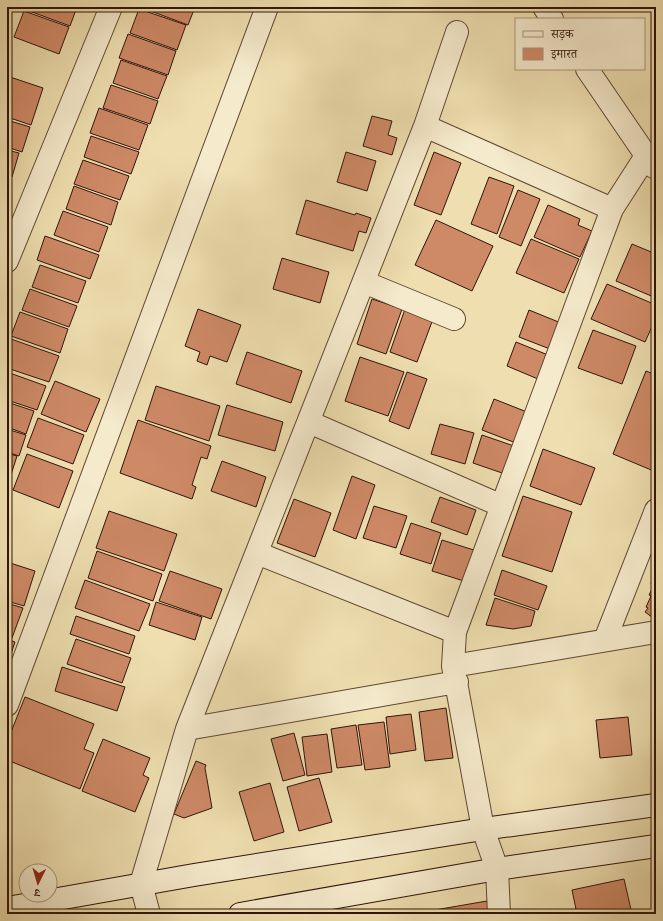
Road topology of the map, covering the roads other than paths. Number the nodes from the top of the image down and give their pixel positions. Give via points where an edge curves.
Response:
1 (111, 7) edge
2 (267, 7) edge
3 (544, 7) edge
4 (551, 18) edge
5 (457, 32) dead end
6 (588, 70) edge
7 (426, 126) junction
8 (651, 162) edge
9 (612, 209) junction
10 (7, 261) edge
11 (364, 282) junction
12 (454, 319) dead end
13 (309, 422) junction
14 (502, 506) junction
15 (656, 510) edge
16 (257, 554) junction
17 (455, 632) junction
18 (656, 632) edge
19 (605, 640) junction
20 (455, 674) junction
21 (7, 705) edge
22 (187, 729) junction
23 (656, 805) edge
24 (483, 829) junction
25 (656, 846) edge
26 (497, 869) junction
27 (141, 884) junction
28 (7, 908) edge
29 (263, 912) edge
30 (149, 914) edge
31 (240, 914) edge
32 (499, 914) edge

1 - 10 street
2 - 21 street
3 - 4 street
5 - 7 street
6 - 8 street
7 - 9 street
7 - 11 street
8 - 9 street
9 - 14 street
11 - 12 street
11 - 13 street
13 - 14 street
13 - 16 street
14 - 17 street
15 - 19 street
16 - 17 street
16 - 22 street
17 - 20 street
18 - 19 street
19 - 20 street
20 - 22 street
20 - 24 street
22 - 27 street
23 - 24 street
24 - 26 street
24 - 27 street
25 - 26 street
26 - 29 street
26 - 32 street
27 - 28 street
27 - 30 street
29 - 31 street

